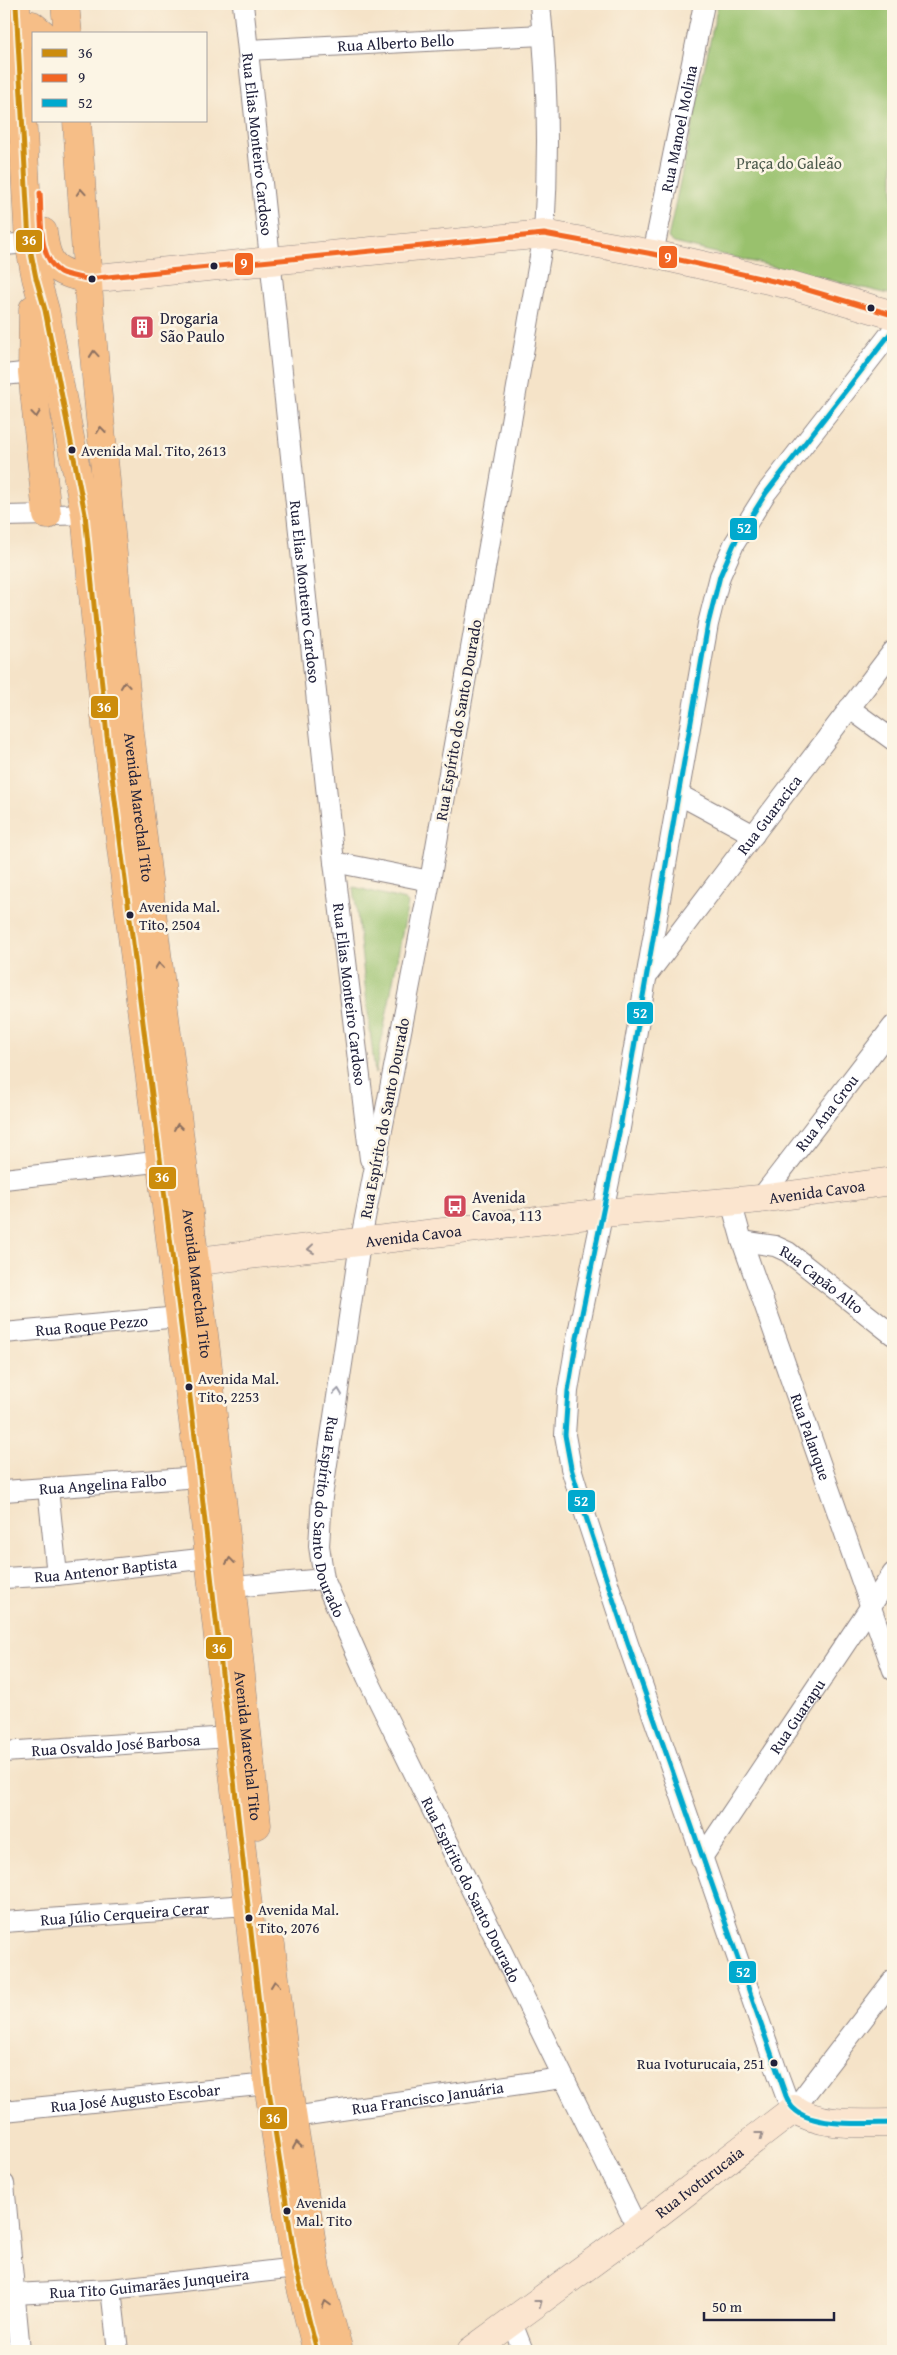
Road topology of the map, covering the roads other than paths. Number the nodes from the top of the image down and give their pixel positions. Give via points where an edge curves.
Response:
1 (65, 4) edge
2 (243, 4) edge
3 (540, 4) edge
4 (704, 4) edge
5 (16, 13) edge
6 (41, 32) edge
7 (68, 32) edge
8 (543, 35) junction
9 (248, 50) junction
10 (13, 54) edge
11 (23, 121) edge
12 (76, 122) edge
13 (544, 234) junction
14 (16, 244) edge
15 (653, 254) junction
16 (269, 262) junction
17 (36, 278) junction
18 (87, 279) junction
19 (893, 315) edge
20 (893, 330) edge
21 (32, 372) junction
22 (4, 375) edge
23 (97, 514) junction
24 (47, 515) junction
25 (4, 516) edge
26 (893, 651) edge
27 (849, 708) junction
28 (893, 740) edge
29 (678, 794) junction
30 (754, 836) junction
31 (334, 862) junction
32 (430, 881) junction
33 (645, 978) junction
34 (893, 1026) edge
35 (171, 1161) junction
36 (372, 1178) junction
37 (4, 1179) edge
38 (893, 1181) edge
39 (760, 1199) junction
40 (731, 1202) junction
41 (604, 1213) junction
42 (742, 1241) junction
43 (360, 1244) junction
44 (184, 1263) junction
45 (179, 1317) junction
46 (4, 1334) edge
47 (893, 1335) edge
48 (200, 1478) junction
49 (48, 1489) junction
50 (4, 1491) edge
51 (209, 1558) junction
52 (893, 1573) edge
53 (57, 1575) junction
54 (4, 1578) edge
55 (324, 1579) junction
56 (233, 1587) junction
57 (870, 1606) junction
58 (893, 1670) edge
59 (229, 1737) junction
60 (4, 1752) edge
61 (701, 1858) junction
62 (247, 1904) junction
63 (4, 1922) edge
64 (893, 1980) edge
65 (562, 2078) junction
66 (268, 2084) junction
67 (794, 2109) junction
68 (4, 2110) edge
69 (293, 2117) junction
70 (893, 2123) edge
71 (4, 2184) edge
72 (638, 2229) junction
73 (296, 2268) junction
74 (111, 2289) junction
75 (9, 2295) edge
76 (512, 2323) junction
77 (20, 2351) edge
78 (118, 2351) edge
79 (317, 2351) edge
80 (339, 2351) edge
81 (471, 2351) edge
82 (523, 2351) edge

1 - 7 main road
2 - 9 street, Rua Elias Monteiro Cardoso
3 - 8 street, Rua Espírito do Santo Dourado
4 - 15 street, Rua Manoel Molina
5 - 6 main road
5 - 10 main road
8 - 9 street, Rua Alberto Bello
8 - 13 street, Rua Espírito do Santo Dourado via 548,92
9 - 16 street, Rua Elias Monteiro Cardoso
10 - 11 main road via 26,81
11 - 14 main road, Avenida Marechal Tito
11 - 18 main road via 45,251 52,266 62,273
18 -> 12 main road, Avenida Marechal Tito
13 - 15 street
13 - 16 street
13 - 32 street, Rua Espírito do Santo Dourado
14 - 17 main road, Avenida Marechal Tito
15 - 19 street via 791,285
16 - 18 street
16 - 31 street, Rua Elias Monteiro Cardoso
17 - 21 main road
17 - 23 main road, Avenida Marechal Tito
23 -> 18 main road, Avenida Marechal Tito
20 - 29 street via 766,493 734,544 720,576 708,624
21 - 22 street
21 -> 24 main road
23 - 24 street
23 - 35 main road, Avenida Marechal Tito via 108,746
24 - 25 street
26 - 27 street, Rua Guaracica
27 - 28 street
27 - 30 street, Rua Guaracica
29 - 30 street
29 - 33 street
30 - 33 street, Rua Guaracica
31 - 32 street
31 - 36 street, Rua Elias Monteiro Cardoso
32 - 36 street, Rua Espírito do Santo Dourado
33 - 41 street
34 - 39 street, Rua Ana Grou
35 - 37 street
35 - 44 main road, Avenida Marechal Tito
36 - 43 street, Rua Espírito do Santo Dourado
38 - 39 street, Avenida Cavoa
39 - 40 street, Avenida Cavoa
40 - 41 street, Avenida Cavoa
40 - 42 street, Rua Palanque
41 - 43 street, Avenida Cavoa
41 - 61 street via 577,1338 565,1436 586,1517
42 - 47 street, Rua Capão Alto via 775,1246 788,1252
42 - 57 street, Rua Palanque
43 -> 44 street, Avenida Cavoa
55 -> 43 street, Rua Espírito do Santo Dourado via 319,1546 322,1497
44 - 45 main road, Avenida Marechal Tito
56 -> 44 main road, Avenida Marechal Tito
45 - 46 street, Rua Roque Pezzo
45 - 48 main road, Avenida Marechal Tito
48 - 49 street, Rua Angelina Falbo
48 - 51 main road, Avenida Marechal Tito
49 - 50 street, Rua Angelina Falbo
49 - 53 street
51 - 53 street, Rua Antenor Baptista
51 - 59 main road, Avenida Marechal Tito
52 - 57 street, Rua Guarapu
53 - 54 street, Rua Antenor Baptista
55 - 56 street
55 - 65 street, Rua Espírito do Santo Dourado via 367,1678
69 -> 56 main road, Avenida Marechal Tito via 265,1898
57 - 58 street, Rua Palanque
57 - 61 street, Rua Guarapu
59 - 60 street, Rua Osvaldo José Barbosa
59 - 62 main road, Avenida Marechal Tito
61 - 67 street via 786,2096
62 - 63 street, Rua Júlio Cerqueira Cerar
62 - 66 main road, Avenida Marechal Tito
64 - 67 street, Rua Ivoturucaia
65 - 69 street, Rua Francisco Januária
65 - 72 street, Rua Espírito do Santo Dourado
66 - 68 street, Rua José Augusto Escobar
66 - 73 main road, Avenida Marechal Tito
67 - 70 street via 804,2116 821,2120
72 -> 67 street, Rua Ivoturucaia
80 -> 69 main road, Avenida Marechal Tito via 316,2270
71 - 75 street
76 -> 72 street, Rua Ivoturucaia
73 - 74 street, Rua Tito Guimarães Junqueira
73 - 79 main road, Avenida Marechal Tito
74 - 75 street, Rua Tito Guimarães Junqueira
74 - 78 street
75 - 77 street
76 - 81 street, Rua Ivoturucaia
76 - 82 street

